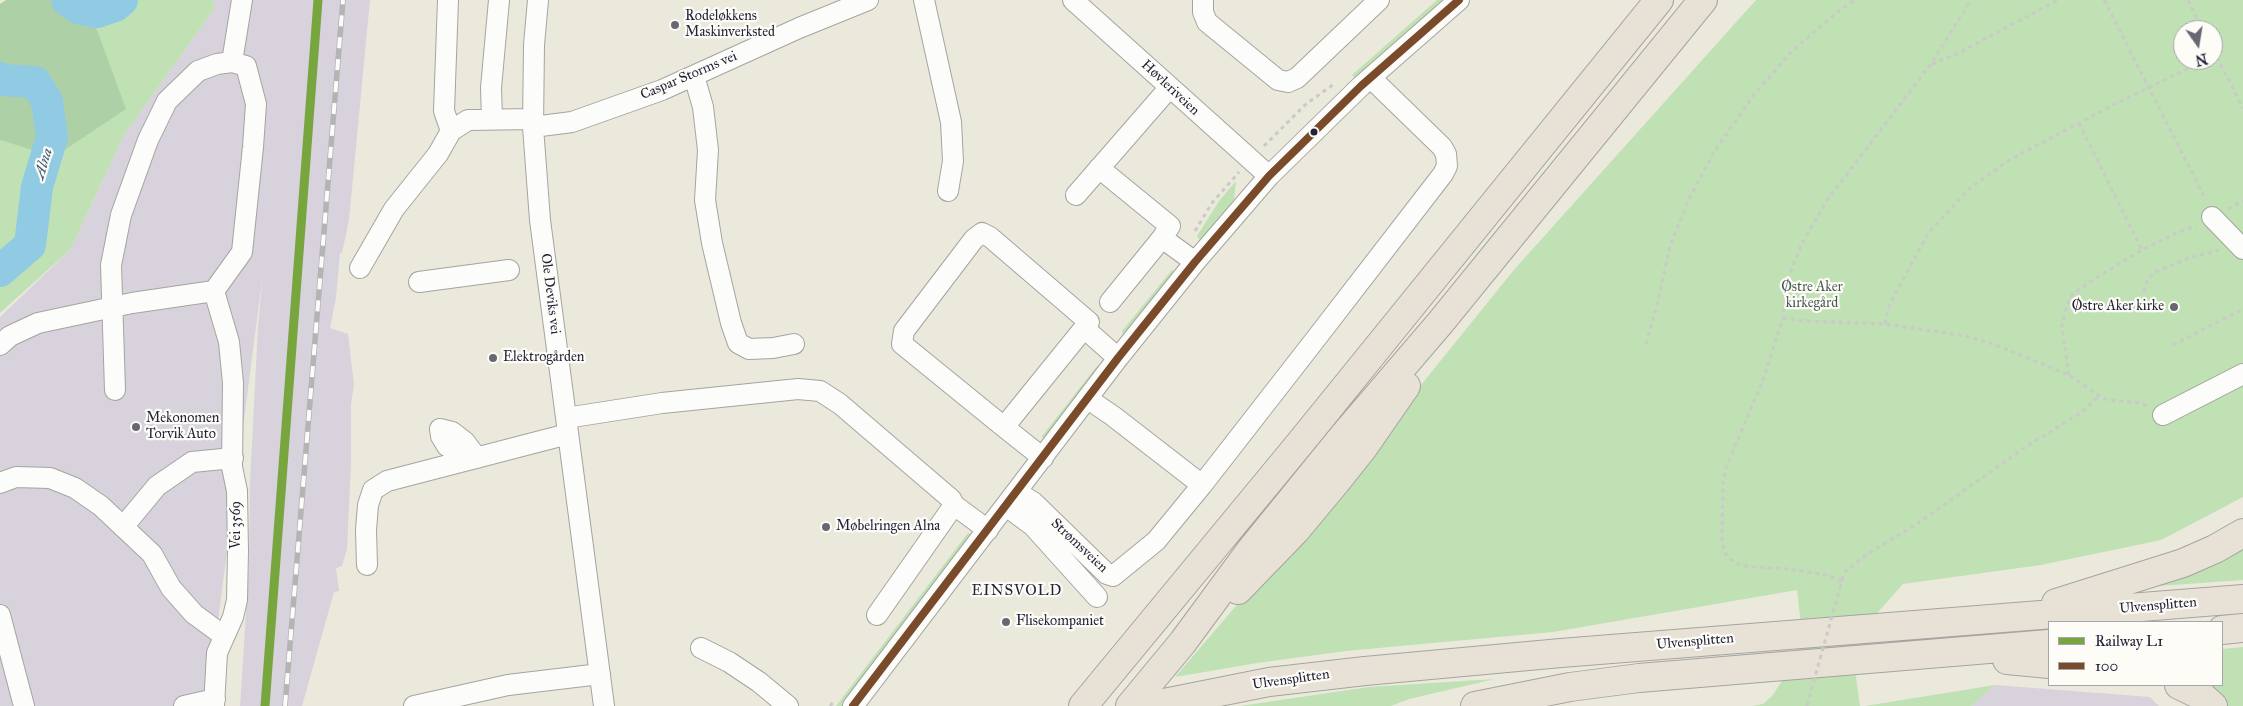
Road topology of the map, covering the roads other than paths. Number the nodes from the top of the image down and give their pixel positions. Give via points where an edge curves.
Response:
1 (242, 0) edge
2 (448, 0) edge
3 (499, 0) edge
4 (538, 0) edge
5 (868, 0) edge
6 (924, 0) edge
7 (1072, 0) edge
8 (1204, 0) edge
9 (1379, 0) edge
10 (1459, 0) edge
11 (1659, 0) edge
12 (1703, 0) edge
13 (232, 62) junction
14 (694, 76) junction
15 (1371, 78) junction
16 (1170, 87) junction
17 (492, 119) junction
18 (533, 123) junction
19 (451, 131) junction
20 (1099, 168) junction
21 (1269, 176) junction
22 (948, 192) dead end
23 (1076, 195) dead end
24 (2213, 217) road end
25 (1162, 238) junction
26 (2242, 249) edge
27 (1195, 262) junction
28 (360, 268) dead end
29 (509, 270) dead end
30 (419, 282) dead end
31 (214, 291) junction
32 (1110, 302) dead end
33 (112, 307) junction
34 (1084, 328) junction
35 (794, 344) dead end
36 (0, 345) edge
37 (1118, 358) junction
38 (2243, 374) edge
39 (115, 390) dead end
40 (1088, 399) junction
41 (2162, 415) road end
42 (567, 426) junction
43 (1004, 427) junction
44 (232, 458) junction
45 (1043, 458) junction
46 (0, 483) edge
47 (1202, 484) junction
48 (1011, 499) junction
49 (954, 505) junction
50 (123, 526) junction
51 (988, 530) junction
52 (2243, 533) edge
53 (368, 564) dead end
54 (1097, 597) dead end
55 (2243, 598) edge
56 (0, 615) edge
57 (877, 615) dead end
58 (2007, 618) junction
59 (2243, 628) edge
60 (2223, 630) edge
61 (224, 636) junction
62 (2048, 644) edge
63 (701, 648) dead end
64 (1918, 656) junction
65 (2048, 664) edge
66 (600, 674) junction
67 (2181, 686) edge
68 (214, 703) edge
69 (862, 703) edge
70 (24, 706) edge
71 (184, 706) edge
72 (414, 706) edge
73 (604, 706) edge
74 (788, 706) edge
75 (1083, 706) edge
76 (1130, 706) edge
77 (1149, 706) edge
78 (1475, 706) edge
79 (2213, 706) edge

1 - 13 street
2 - 19 street via 444,111
3 - 17 street via 491,88
4 - 18 street, Ole Deviks vei
5 - 14 street, Caspar Storms vei
6 - 22 street via 951,122 953,161
7 - 16 street, Høvleriveien
8 - 9 street via 1203,12 1207,22 1278,80 1288,82 1297,78
10 - 15 street
11 - 75 highway
12 - 76 highway via 1250,551 1183,642
13 - 31 street via 246,66 256,104 254,147 242,252
13 - 33 street via 198,71 167,101 148,140 121,215 111,265
14 - 18 street, Caspar Storms vei via 572,122
14 - 35 street via 703,107 708,150 705,200 731,324 738,342 749,350
15 - 21 street
15 - 47 street via 1442,147 1447,166
16 - 20 street
16 - 21 street, Høvleriveien
17 - 18 street, Caspar Storms vei
17 - 19 street, Caspar Storms vei via 468,120
18 - 42 street, Ole Deviks vei via 540,220
19 - 28 street via 438,154 394,209
20 - 23 street
20 - 25 street via 1170,226
21 - 27 street
24 - 26 street
25 - 27 street
25 - 32 street
27 - 37 street
29 - 30 street
31 - 33 street
31 - 44 street, Vei 3569 via 228,342 232,383
33 - 36 street via 38,323 10,336
33 - 39 street
34 - 37 street
34 - 43 street
34 - 43 street via 1089,322 1087,318 990,237 982,233 974,239 904,331 902,344
37 - 40 street
38 - 41 street
40 - 45 street
40 - 47 street
42 - 49 street via 662,403 798,389 820,391 840,404
42 - 53 street via 518,446 387,481 373,490 368,505
42 - 66 street, Ole Deviks vei
43 - 45 street
44 - 50 street via 192,462 157,486
44 - 61 street, Vei 3569 via 237,491 236,600 234,617
45 - 48 street
46 - 50 street via 16,477 50,478 63,482 101,506
47 - 48 street, Strømsveien via 1156,541 1113,576 1107,574 1033,502
48 - 51 street
48 - 54 street
49 - 51 street
49 - 57 street
50 - 61 street via 152,554 171,588 194,614
51 - 69 street
52 - 58 highway via 2182,563
55 - 58 highway, Ulvensplitten
56 - 70 street
58 - 77 highway, Ulvensplitten via 1317,676 1251,685
59 - 60 highway
61 - 68 street, Vei 3569 via 218,653
62 - 64 highway
63 - 74 street via 729,662
64 - 65 highway
64 - 78 highway via 1639,678 1570,687
66 - 72 street via 508,685
66 - 73 street, Ole Deviks vei
67 - 79 highway via 2202,696
68 - 71 street

